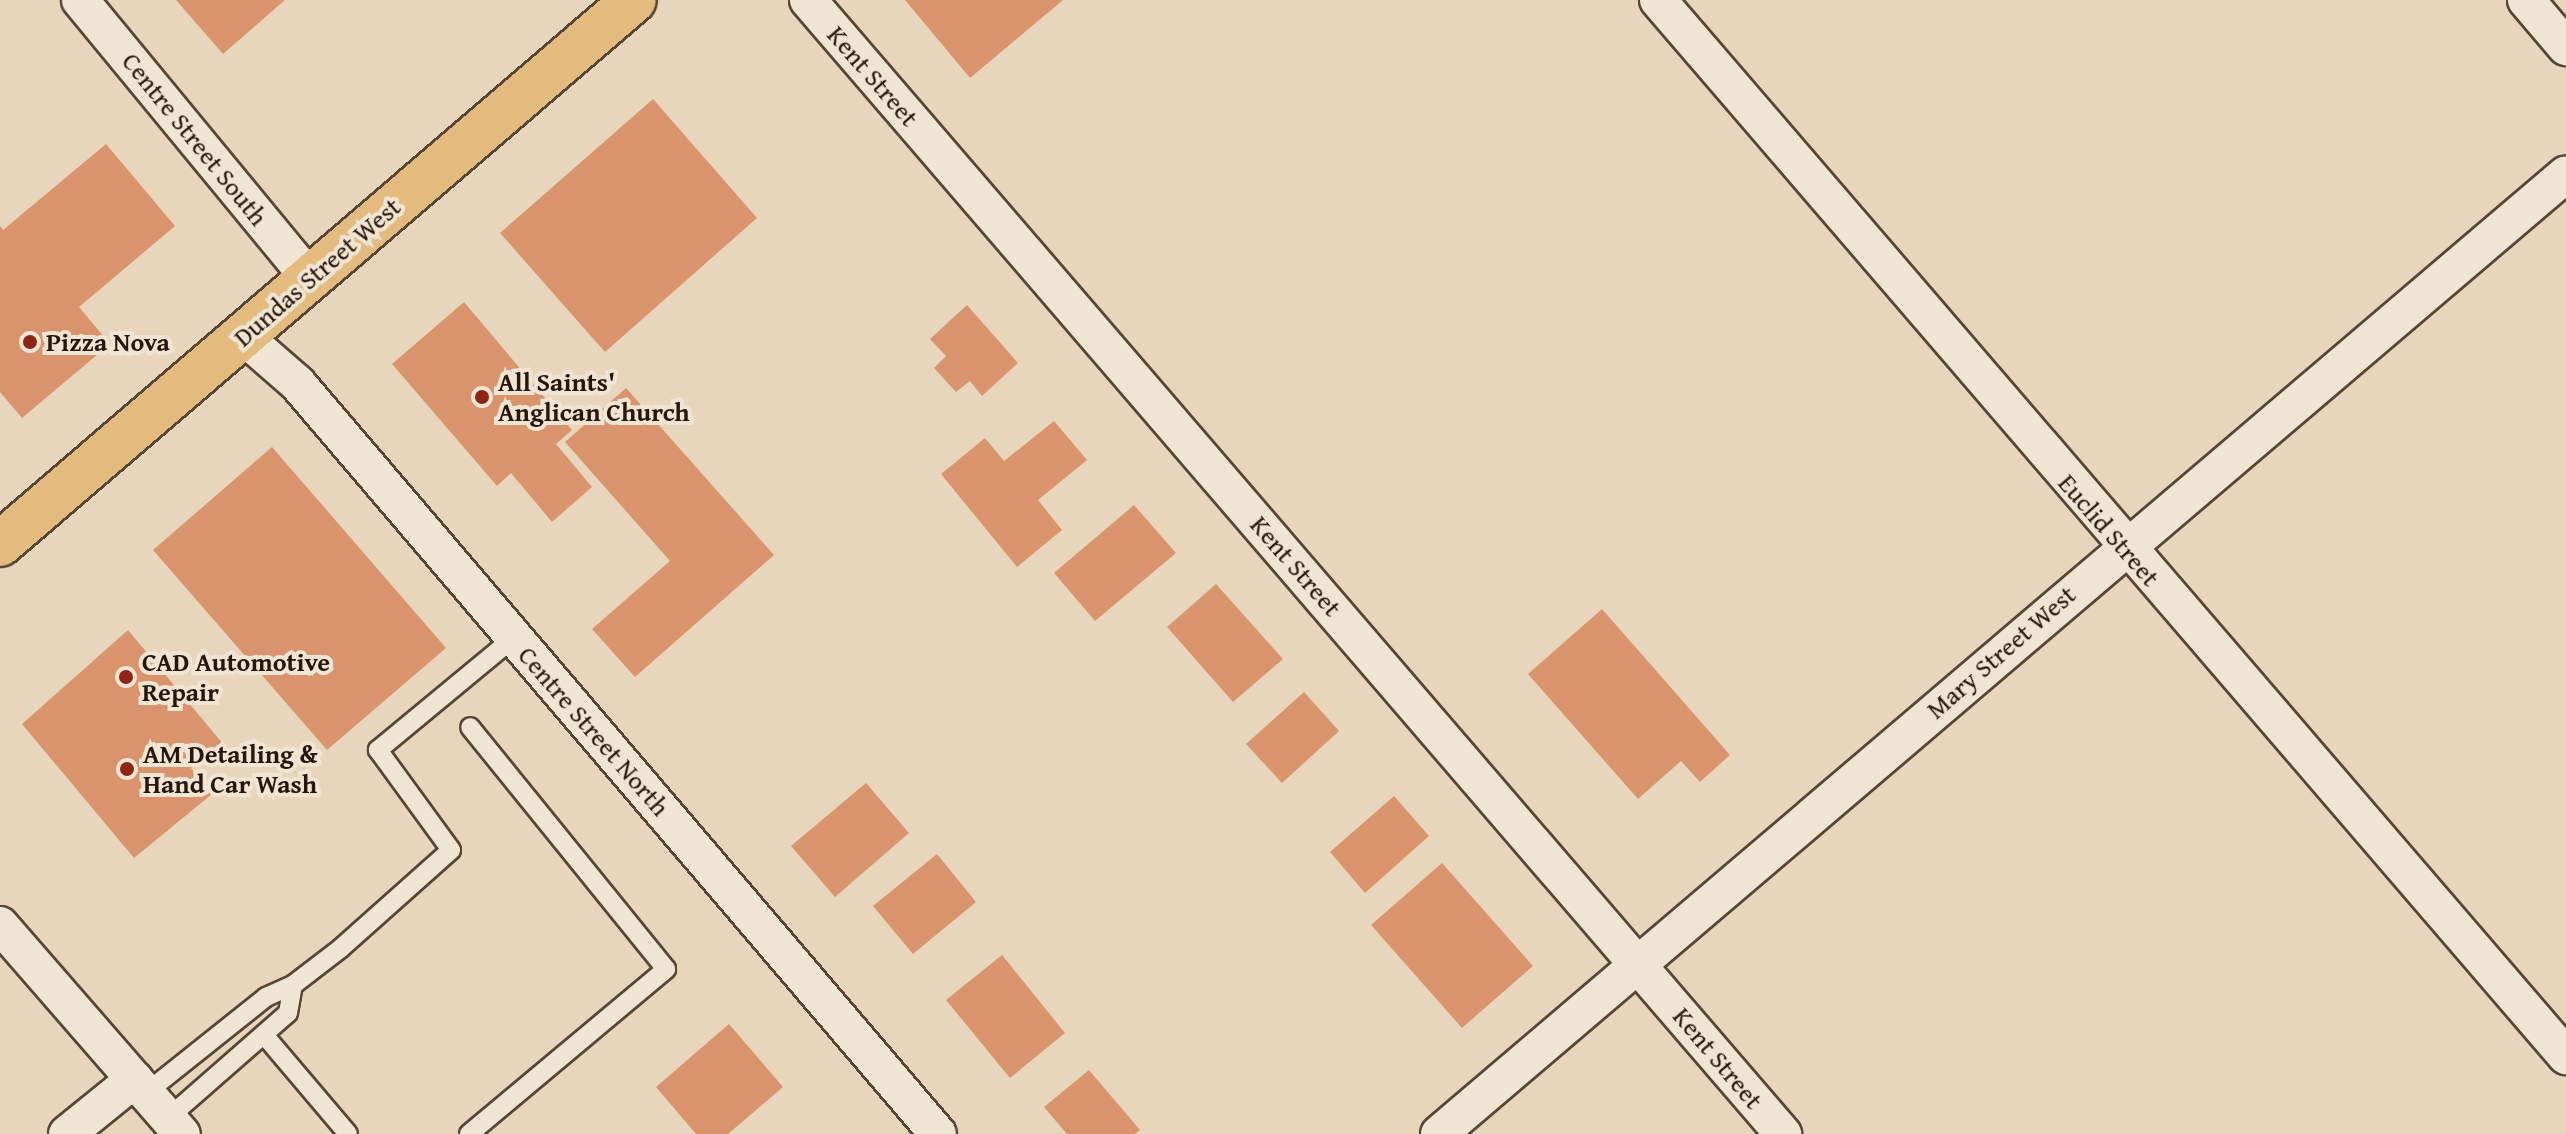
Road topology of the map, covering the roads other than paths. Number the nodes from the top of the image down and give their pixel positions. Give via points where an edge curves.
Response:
1 (80, 0) edge
2 (634, 0) edge
3 (808, 0) edge
4 (1658, 0) edge
5 (2526, 0) edge
6 (2566, 47) edge
7 (2566, 174) edge
8 (310, 279) junction
9 (243, 336) junction
10 (0, 544) edge
11 (2124, 547) junction
12 (512, 639) junction
13 (470, 727) dead end
14 (0, 925) edge
15 (1638, 966) junction
16 (293, 985) junction
17 (265, 1036) junction
18 (2566, 1056) edge
19 (158, 1106) edge
20 (67, 1134) edge
21 (348, 1134) edge
22 (469, 1134) edge
23 (938, 1134) edge
24 (1439, 1134) edge
25 (1783, 1134) edge

1 - 8 street, Centre Street South
2 - 8 main road, Dundas Street West
3 - 15 street, Kent Street
4 - 11 street, Euclid Street
5 - 6 street
7 - 11 street, Mary Street West
8 - 9 main road, Dundas Street West
9 - 10 main road, Dundas Street West
9 - 12 street, Centre Street North via 297,383
11 - 15 street, Mary Street West
11 - 18 street, Euclid Street
12 - 16 lane via 378,750 451,850
12 - 23 street, Centre Street North
13 - 22 lane via 666,969
14 - 19 street
15 - 24 street, Mary Street West
15 - 25 street, Kent Street
16 - 17 lane via 288,1013
16 - 19 lane via 266,997
17 - 19 lane
17 - 21 lane
19 - 20 street

